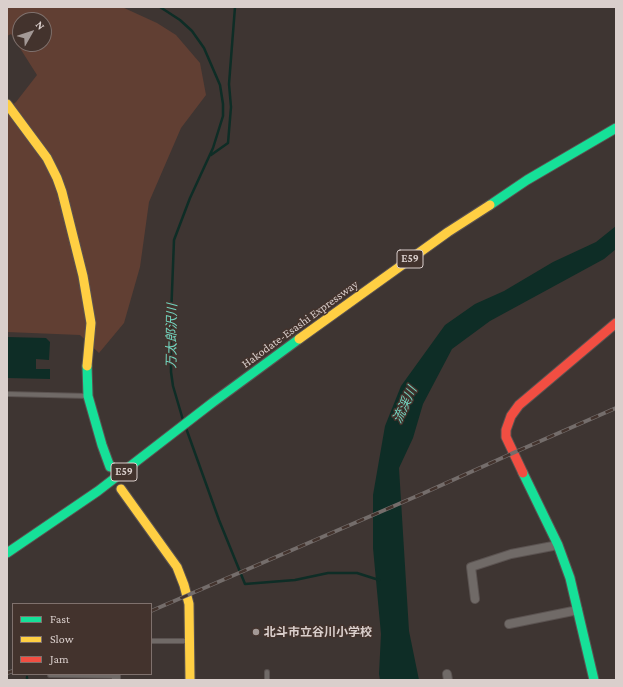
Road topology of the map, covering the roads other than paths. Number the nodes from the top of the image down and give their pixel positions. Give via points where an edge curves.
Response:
1 (7, 104) edge
2 (616, 128) edge
3 (616, 323) edge
4 (7, 394) edge
5 (88, 396) junction
6 (110, 467) dead end
7 (121, 489) dead end
8 (79, 505) junction
9 (558, 545) junction
10 (7, 553) edge
11 (7, 560) edge
12 (475, 599) dead end
13 (578, 610) junction
14 (509, 624) dead end
15 (152, 641) edge
16 (189, 641) junction
17 (267, 672) dead end
18 (50, 675) edge
19 (116, 677) edge
20 (190, 680) edge
21 (267, 680) edge
22 (594, 680) edge

1 - 5 main road via 47,158 62,192 83,276 91,323 87,369
2 - 8 main road, Hakodate-Esashi Expressway / E59 via 528,180 448,232 212,403
3 - 9 main road via 519,405 508,423 506,437
4 - 5 lane
5 - 6 main road
7 - 16 main road via 177,567 189,604
8 - 10 main road, Hakodate-Esashi Expressway / E59
8 - 11 main road
9 - 12 street via 511,554 471,567
9 - 13 main road
13 - 14 street
13 - 22 main road
15 - 16 lane
16 - 20 main road
17 - 21 lane
18 - 19 lane

